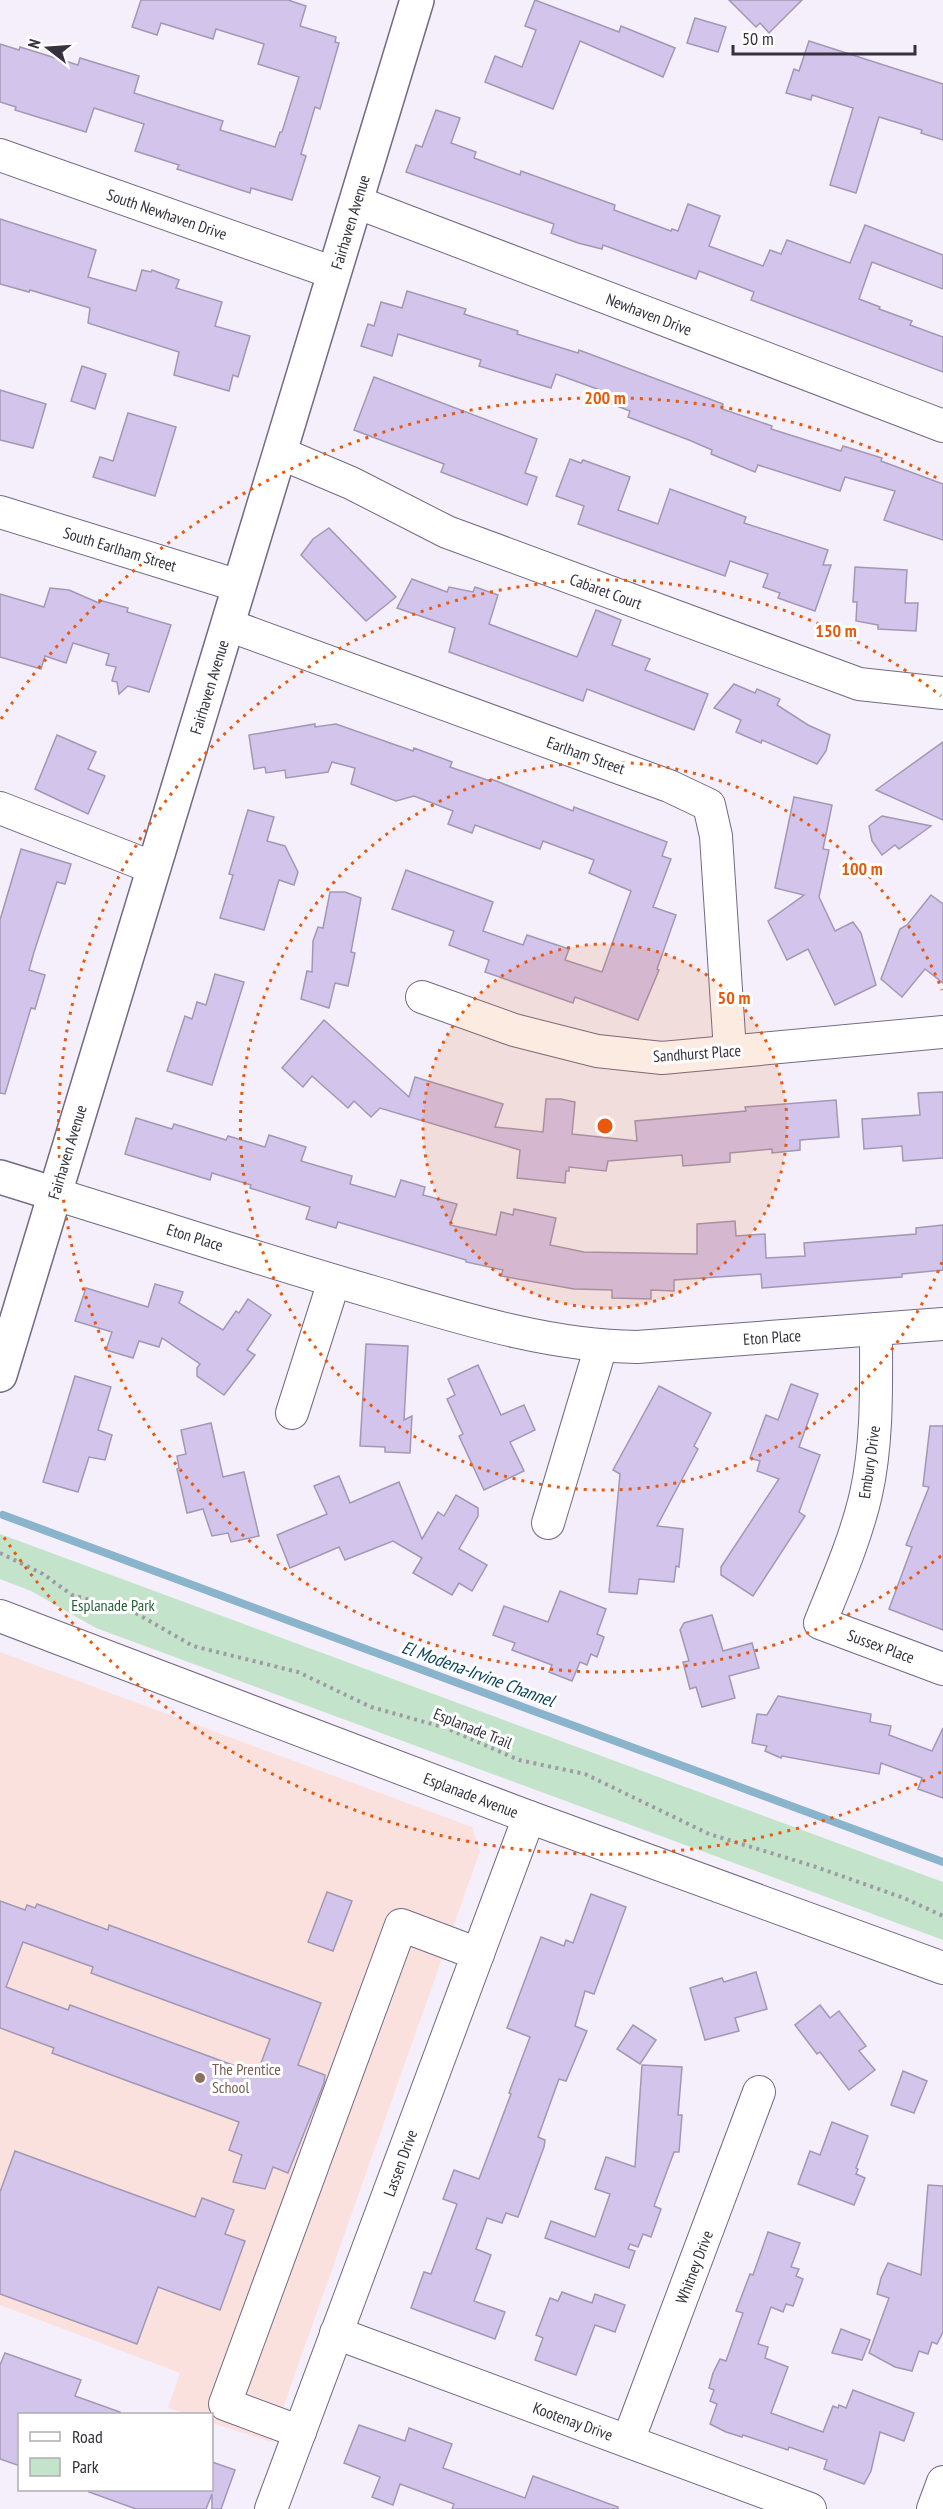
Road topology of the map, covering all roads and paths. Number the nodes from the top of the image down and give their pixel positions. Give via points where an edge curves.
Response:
1 (417, 0) edge
2 (0, 155) edge
3 (356, 202) junction
4 (334, 273) junction
5 (943, 426) edge
6 (280, 453) junction
7 (0, 512) edge
8 (239, 586) junction
9 (228, 625) junction
10 (943, 693) edge
11 (0, 808) edge
12 (154, 868) junction
13 (422, 997) dead end
14 (943, 1032) edge
15 (730, 1051) junction
16 (0, 1177) edge
17 (55, 1194) junction
18 (334, 1281) junction
19 (943, 1324) edge
20 (876, 1329) junction
21 (601, 1346) junction
22 (0, 1375) edge
23 (292, 1413) dead end
24 (548, 1523) dead end
25 (0, 1553) edge
26 (0, 1616) edge
27 (820, 1623) joint
28 (943, 1669) edge
29 (529, 1817) junction
30 (943, 1916) edge
31 (478, 1954) junction
32 (943, 1968) edge
33 (759, 2092) dead end
34 (336, 2333) junction
35 (300, 2432) junction
36 (628, 2441) junction
37 (943, 2482) edge
38 (271, 2509) edge
39 (810, 2509) edge
40 (933, 2509) edge

1 - 3 main road, Fairhaven Avenue
2 - 4 street, South Newhaven Drive
3 - 4 main road, Fairhaven Avenue
3 - 5 street, Newhaven Drive
4 - 6 main road, Fairhaven Avenue
6 - 8 main road, Fairhaven Avenue
6 - 10 street, Cabaret Court via 351,483 447,532 859,684
7 - 8 street, South Earlham Street
8 - 9 main road, Fairhaven Avenue
9 - 12 main road, Fairhaven Avenue
9 - 15 street, Earlham Street via 669,786 709,805 716,836
11 - 12 street
12 - 17 main road, Fairhaven Avenue
13 - 15 street, Sandhurst Place via 514,1030 597,1051 662,1058
14 - 15 street, Sandhurst Place
16 - 17 main road
17 - 18 street, Eton Place
17 - 22 main road, Fairhaven Avenue
18 - 21 street, Eton Place via 448,1314
18 - 23 street
19 - 20 street, Eton Place
20 - 21 street, Eton Place via 637,1347
20 - 27 street, Embury Drive via 876,1410 866,1493 847,1557
21 - 24 street
25 - 30 path, Esplanade Trail via 43,1574 72,1595 132,1611 193,1646 298,1672 371,1707 446,1728 519,1760 585,1774 709,1834 813,1866
26 - 29 street, Esplanade Avenue
27 - 28 street, Sussex Place
29 - 31 street, Lassen Drive
29 - 32 street, Esplanade Avenue
31 - 34 street, Lassen Drive
31 - 35 street via 401,1925 225,2404
33 - 36 street, Whitney Drive
34 - 35 street, Lassen Drive
34 - 36 street, Kootenay Drive
35 - 38 street, Lassen Drive
36 - 39 street, Kootenay Drive
37 - 40 street

